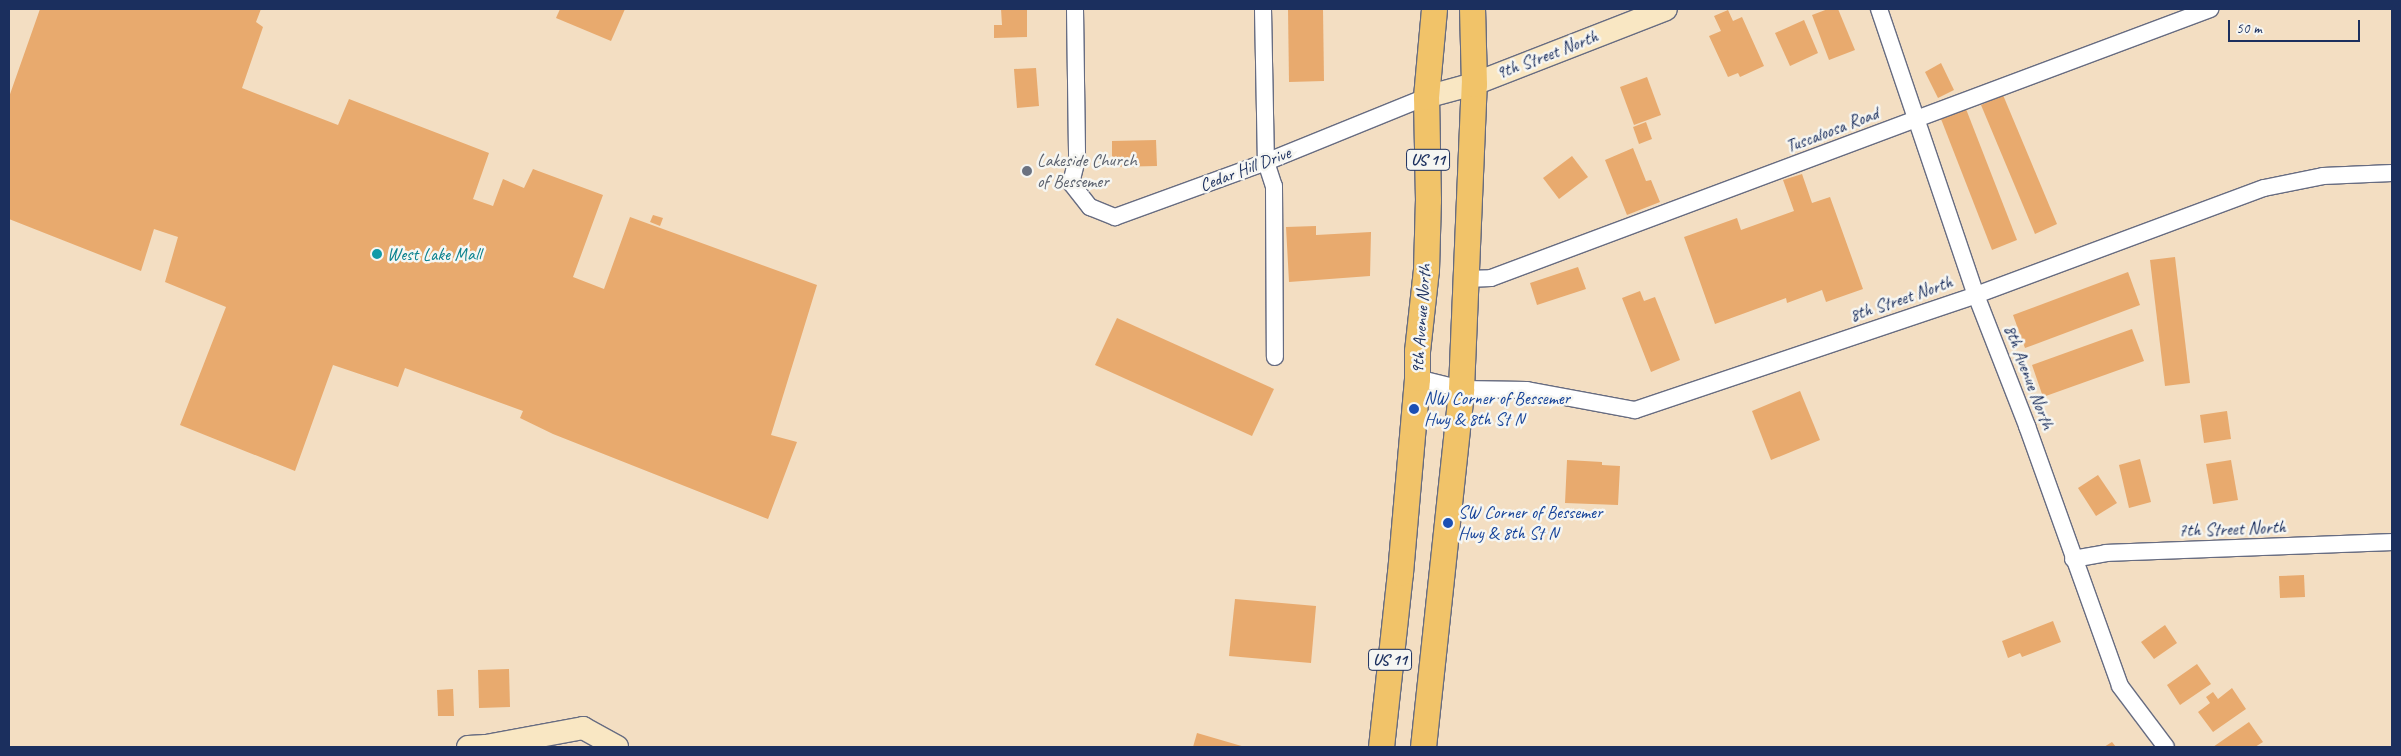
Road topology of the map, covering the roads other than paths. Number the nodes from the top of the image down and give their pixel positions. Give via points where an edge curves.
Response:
1 (1075, 9) edge
2 (1263, 9) edge
3 (1434, 9) edge
4 (1472, 9) edge
5 (1666, 9) edge
6 (1879, 9) edge
7 (2210, 9) edge
8 (1474, 84) junction
9 (1426, 96) junction
10 (1916, 120) junction
11 (1266, 162) junction
12 (2392, 173) edge
13 (1466, 279) junction
14 (1976, 295) junction
15 (1276, 357) dead end
16 (1417, 378) junction
17 (1460, 390) junction
18 (2392, 542) edge
19 (2073, 560) junction
20 (468, 747) edge
21 (618, 747) edge
22 (1381, 747) edge
23 (1423, 747) edge
24 (2166, 747) edge

1 - 11 street, Cedar Hill Drive via 1077,159 1071,183 1090,207 1115,217
2 - 11 street
3 - 9 main road, 9th Avenue North / US 11
4 - 8 main road, US 11
5 - 8 street, 9th Street North
6 - 10 street, 8th Avenue North
7 - 10 street, Tuscaloosa Road
8 - 9 street, 9th Street North
8 - 13 main road, US 11
9 - 11 street, Cedar Hill Drive
9 - 16 main road, 9th Avenue North / US 11 via 1428,216
10 - 13 street, Tuscaloosa Road via 1491,278
10 - 14 street, 8th Avenue North
11 - 15 street via 1274,186
12 - 14 street, 8th Street North via 2324,176 2264,188
13 - 17 main road, US 11
14 - 17 street, 8th Street North via 1635,410 1527,390
14 - 19 street, 8th Avenue North via 2027,426
16 - 17 street, 8th Street North
16 - 22 main road, 9th Avenue North / US 11
17 - 23 main road, US 11
18 - 19 street, 7th Street North via 2106,553
19 - 24 street, 8th Avenue North via 2120,686
20 - 21 street via 583,728

